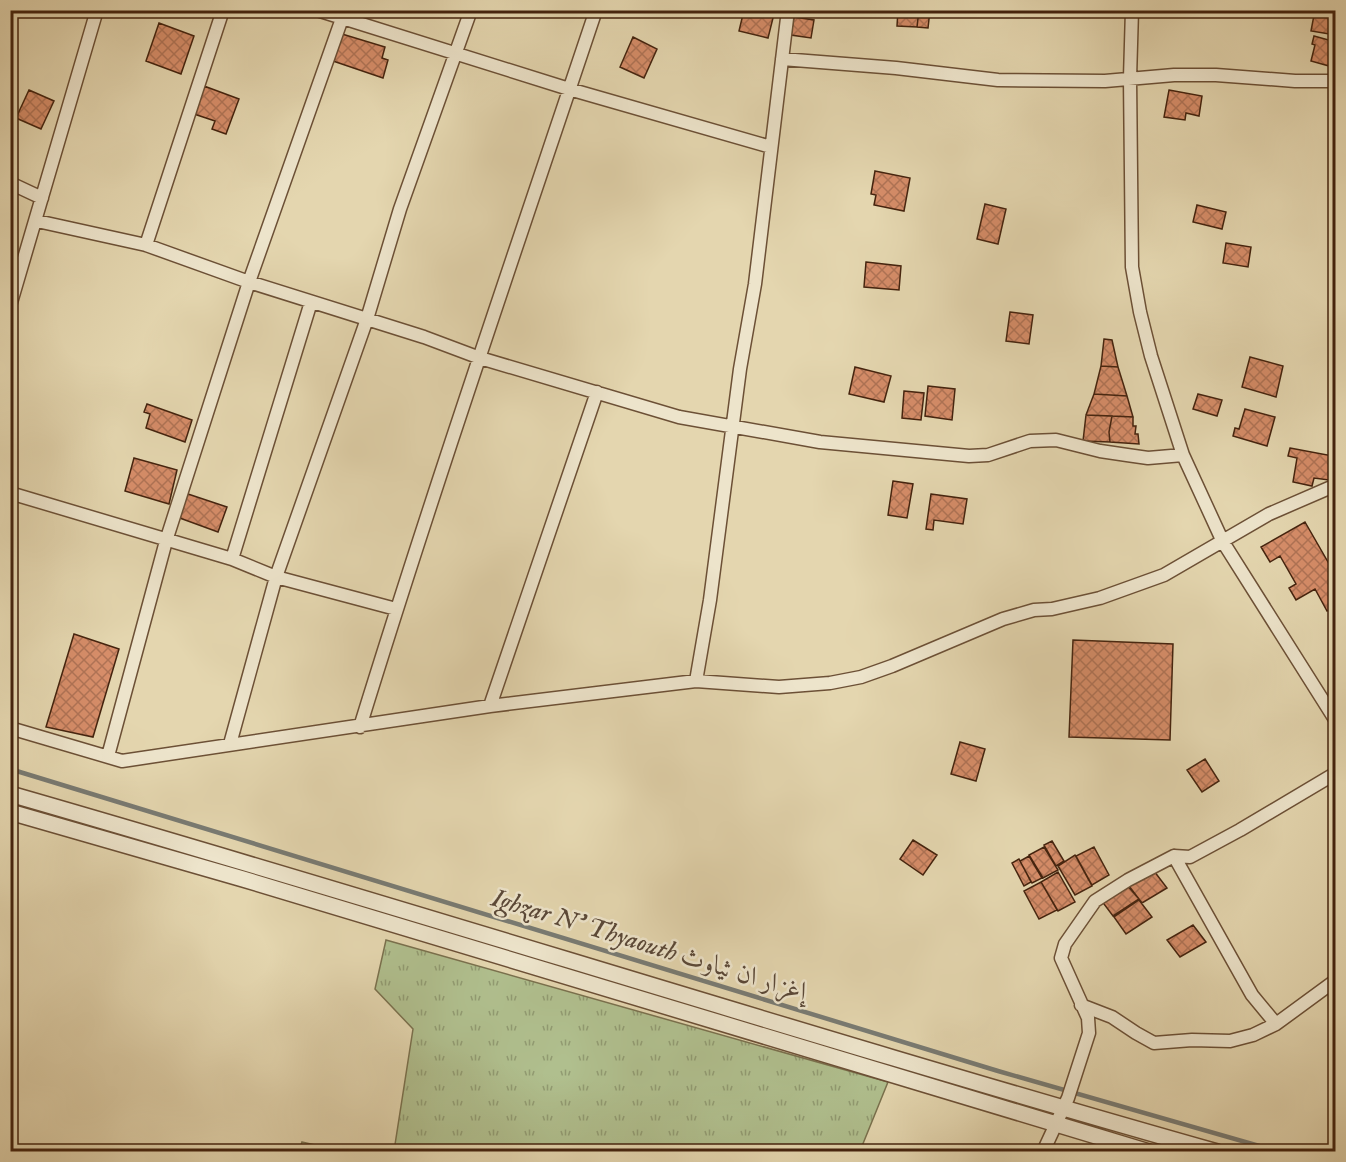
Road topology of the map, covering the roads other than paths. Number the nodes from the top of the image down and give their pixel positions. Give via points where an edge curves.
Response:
1 (97, 10) edge
2 (223, 10) edge
3 (317, 10) edge
4 (471, 10) edge
5 (596, 10) edge
6 (788, 10) edge
7 (1132, 10) edge
8 (344, 14) edge
9 (456, 54) junction
10 (782, 59) junction
11 (1130, 78) junction
12 (1335, 81) edge
13 (569, 89) junction
14 (771, 147) junction
15 (10, 183) edge
16 (42, 198) junction
17 (37, 221) junction
18 (146, 245) junction
19 (249, 282) junction
20 (11, 300) edge
21 (310, 302) junction
22 (367, 319) junction
23 (480, 358) junction
24 (597, 392) junction
25 (732, 428) junction
26 (1183, 455) junction
27 (1335, 485) edge
28 (10, 493) edge
29 (166, 541) junction
30 (1223, 542) junction
31 (232, 559) junction
32 (276, 577) junction
33 (396, 609) junction
34 (696, 681) junction
35 (490, 706) junction
36 (1335, 721) edge
37 (360, 727) junction
38 (10, 728) edge
39 (230, 744) junction
40 (108, 756) junction
41 (1335, 773) edge
42 (10, 794) edge
43 (10, 812) edge
44 (1174, 856) junction
45 (1335, 980) edge
46 (1081, 1005) junction
47 (1276, 1024) junction
48 (1066, 1103) junction
49 (1054, 1124) junction
50 (1043, 1152) edge
51 (1149, 1152) edge
52 (1217, 1152) edge

1 - 16 street
2 - 18 street
3 - 8 street
4 - 9 street
5 - 13 street
6 - 10 street
7 - 11 street
8 - 9 street
8 - 19 street
9 - 13 street
9 - 22 street via 400,209
10 - 11 street via 998,80
10 - 14 street
11 - 12 street via 1216,75
11 - 26 street via 1132,267 1140,312
13 - 14 street
13 - 23 street
14 - 25 street
15 - 16 street
16 - 17 street
17 - 18 street
17 - 20 street
18 - 19 street
19 - 21 street
19 - 29 street
21 - 22 street
21 - 31 street
22 - 23 street
22 - 32 street
23 - 24 street
23 - 33 street
24 - 25 street via 679,417
24 - 35 street
25 - 26 street via 820,442 969,456 988,455 1030,441 1056,440 1148,458
25 - 34 street
26 - 30 street
27 - 30 street via 1269,514
28 - 29 street
29 - 31 street
29 - 40 street
30 - 34 street via 1164,575 1132,587 1003,619 861,677 779,687
30 - 36 street
31 - 32 street
32 - 33 street
32 - 39 street
33 - 37 street
34 - 35 street
35 - 37 street
37 - 39 street
38 - 40 street
39 - 40 street via 122,761
41 - 44 street via 1190,857
42 - 48 street
43 - 49 street
44 - 46 street via 1095,901 1065,944 1061,958
44 - 47 street via 1252,995
45 - 47 street
46 - 47 street via 1112,1017 1154,1043 1230,1041
46 - 48 street via 1088,1018 1089,1034
48 - 49 street
48 - 52 street
49 - 50 street
49 - 51 street

